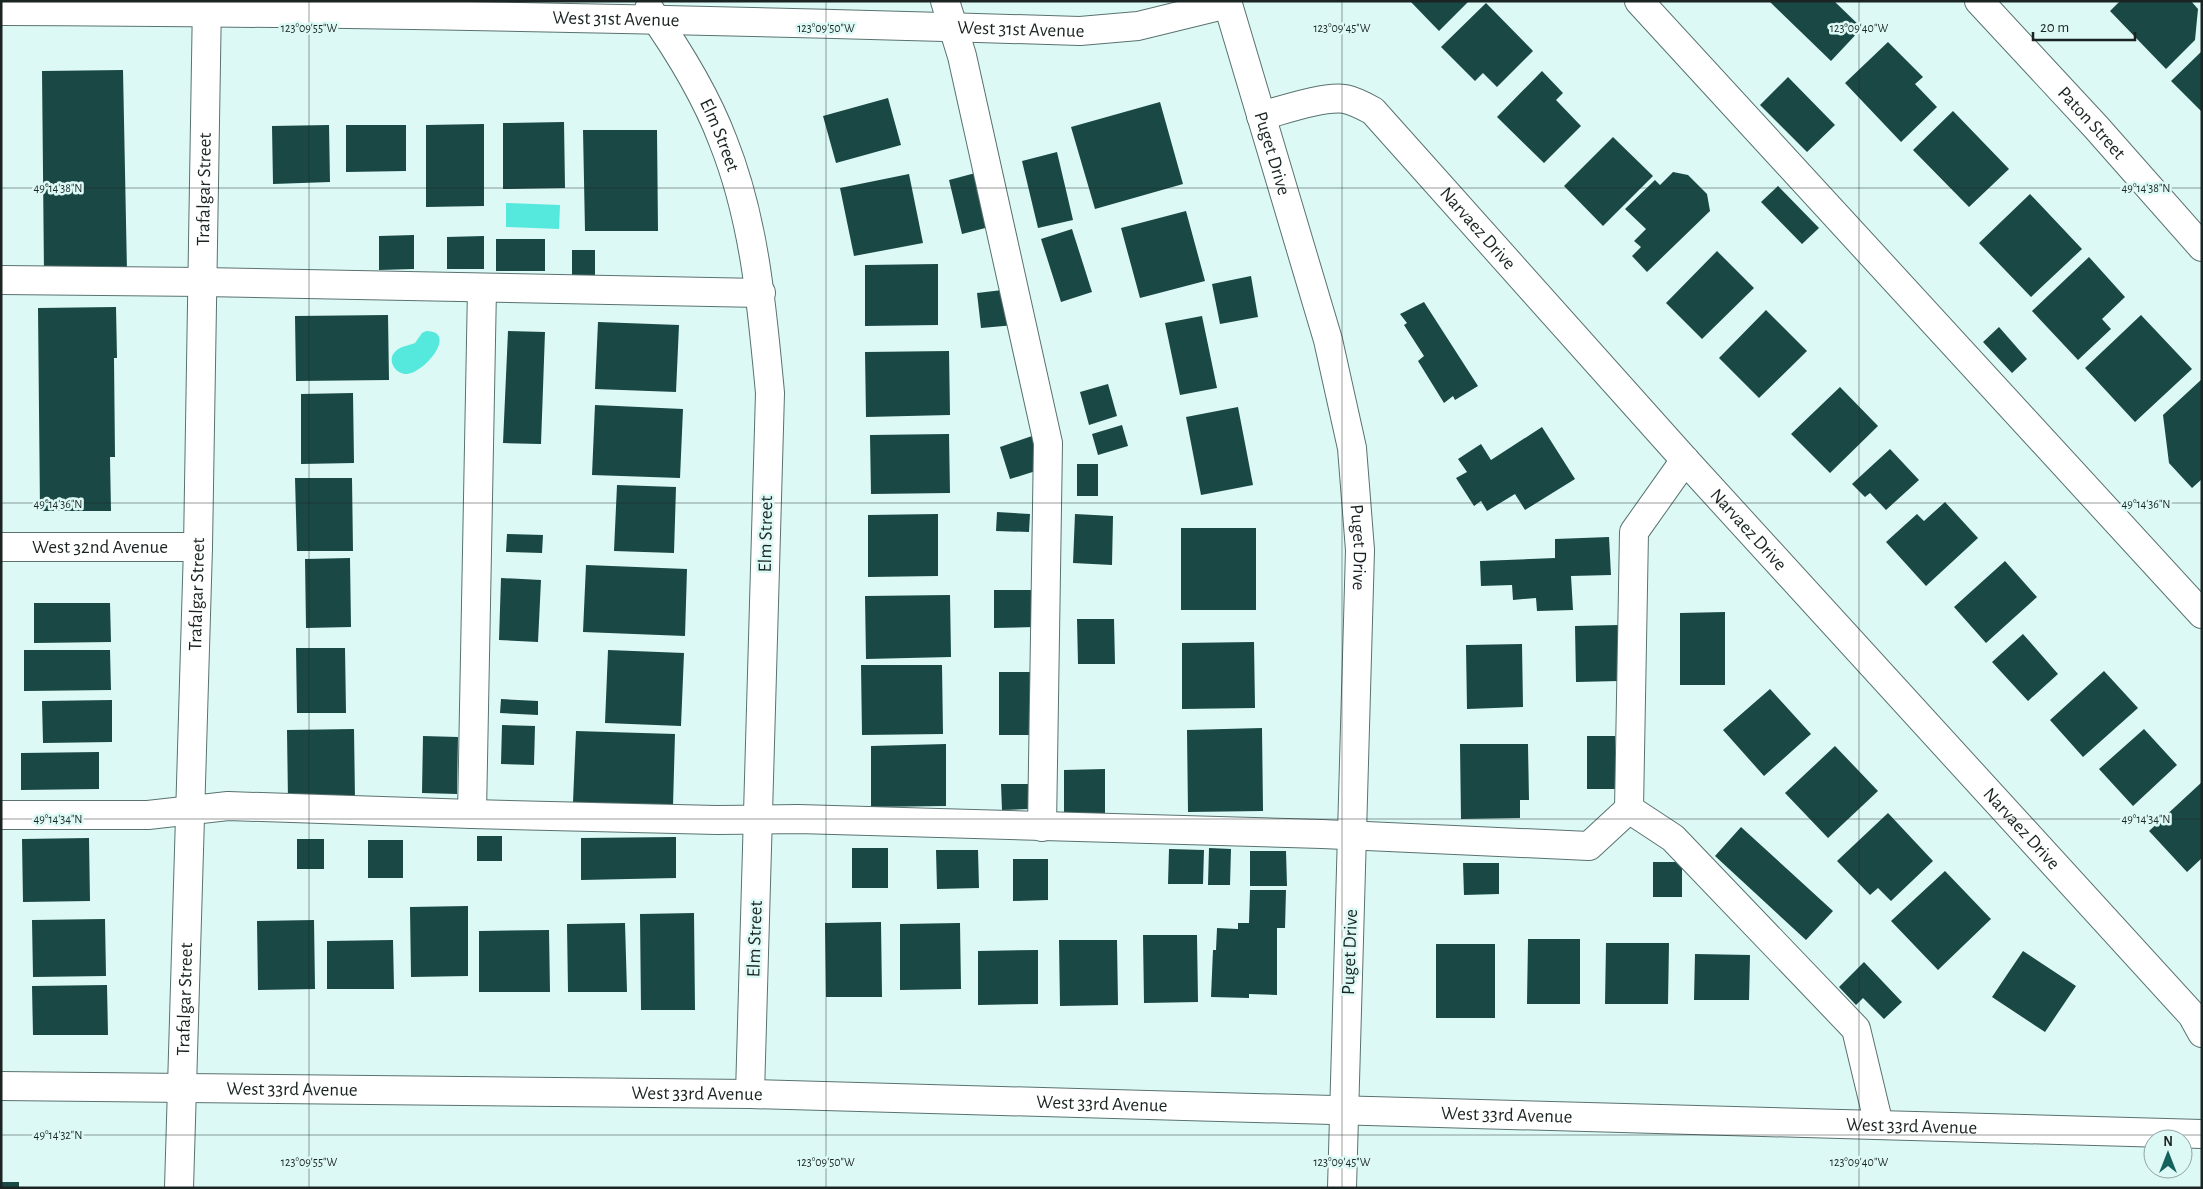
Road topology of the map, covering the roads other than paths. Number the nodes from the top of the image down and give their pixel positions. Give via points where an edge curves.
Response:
1 (946, 1) edge
2 (1639, 1) edge
3 (1979, 1) edge
4 (1227, 3) edge
5 (207, 7) edge
6 (1, 11) edge
7 (651, 11) edge
8 (954, 27) junction
9 (1261, 116) junction
10 (2202, 247) edge
11 (1, 280) edge
12 (203, 282) junction
13 (482, 288) junction
14 (761, 293) junction
15 (1685, 460) junction
16 (1, 547) edge
17 (198, 547) junction
18 (2202, 614) edge
19 (1630, 809) junction
20 (190, 810) junction
21 (472, 814) junction
22 (1, 815) edge
23 (759, 819) junction
24 (1042, 827) junction
25 (1354, 836) junction
26 (2202, 1033) edge
27 (1, 1086) edge
28 (182, 1087) junction
29 (750, 1094) junction
30 (1344, 1110) junction
31 (1879, 1125) junction
32 (2202, 1134) edge
33 (179, 1188) edge
34 (1342, 1188) edge

1 - 8 street
2 - 18 street
3 - 10 street, Paton Street
4 - 8 street, West 31st Avenue via 1138,26 1080,31
4 - 9 street, Puget Drive
5 - 6 street, West 31st Avenue
5 - 7 street, West 31st Avenue
5 - 12 street, Trafalgar Street
7 - 8 street, West 31st Avenue
7 - 14 street, Elm Street via 686,63 723,140 746,212
8 - 24 street via 1048,443
9 - 15 street, Narvaez Drive via 1324,100 1343,99 1373,111
9 - 25 street, Puget Drive via 1328,340 1352,448 1360,550
11 - 12 street
12 - 13 street
12 - 17 street, Trafalgar Street
13 - 14 street
13 - 21 street
14 - 23 street, Elm Street via 770,393
15 - 19 street via 1634,532
15 - 26 street, Narvaez Drive via 2192,1015
16 - 17 street, West 32nd Avenue
17 - 20 street, Trafalgar Street
19 - 25 street via 1588,846
19 - 31 street via 1673,838 1856,1028
20 - 21 street via 228,806
20 - 22 street via 148,815
20 - 28 street, Trafalgar Street
21 - 23 street
23 - 24 street
23 - 29 street, Elm Street
24 - 25 street
25 - 30 street, Puget Drive
27 - 28 street, West 33rd Avenue
28 - 29 street, West 33rd Avenue
28 - 33 street, Trafalgar Street
29 - 30 street, West 33rd Avenue
30 - 31 street, West 33rd Avenue
30 - 34 street, Puget Drive
31 - 32 street, West 33rd Avenue

